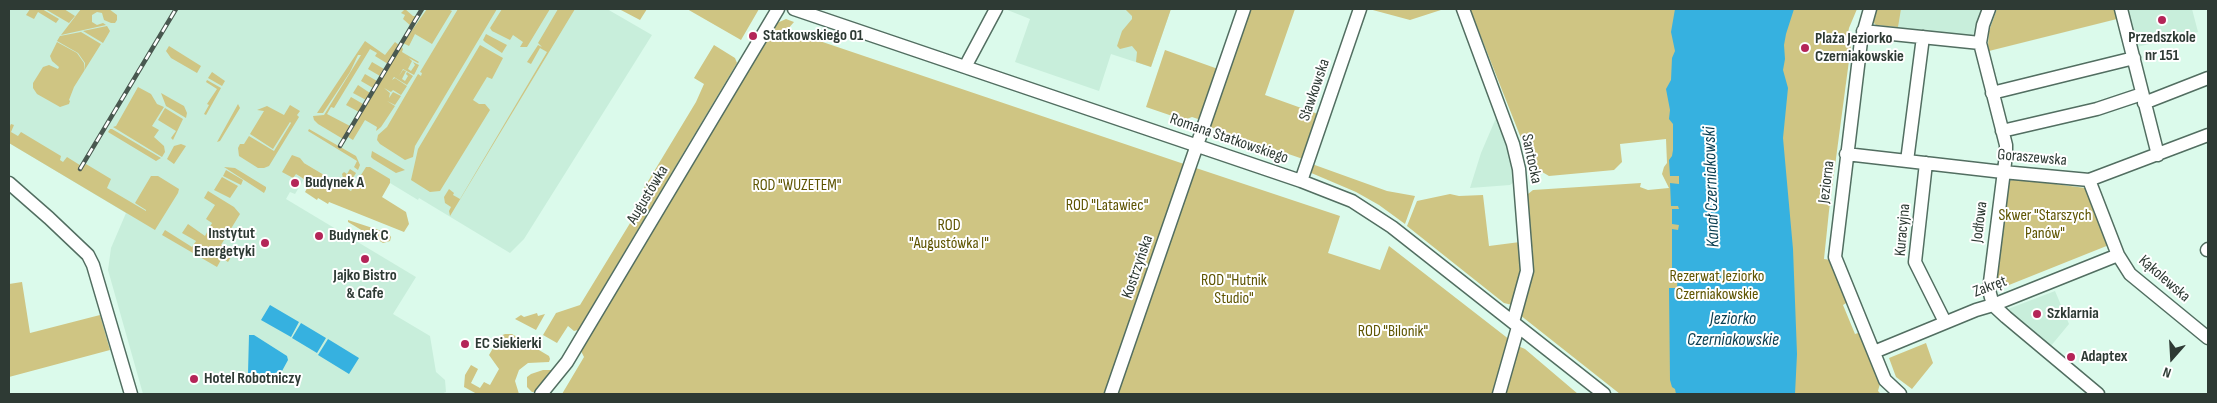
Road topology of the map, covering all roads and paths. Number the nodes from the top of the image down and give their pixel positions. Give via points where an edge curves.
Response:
1 (778, 9) edge
2 (794, 9) edge
3 (996, 9) edge
4 (1244, 9) edge
5 (1360, 9) edge
6 (1462, 9) edge
7 (1870, 9) edge
8 (1989, 9) edge
9 (2121, 9) edge
10 (1863, 31) junction
11 (1923, 37) junction
12 (1980, 44) junction
13 (2134, 58) junction
14 (965, 67) junction
15 (2208, 78) edge
16 (1992, 93) junction
17 (2143, 99) junction
18 (2002, 131) junction
19 (2208, 135) edge
20 (1197, 146) junction
21 (1846, 154) junction
22 (2158, 155) junction
23 (1907, 161) junction
24 (1926, 164) junction
25 (2003, 172) junction
26 (2090, 180) junction
27 (1301, 181) junction
28 (9, 183) edge
29 (2118, 254) junction
30 (1993, 305) junction
31 (1946, 322) junction
32 (1515, 324) junction
33 (2208, 338) edge
34 (1874, 352) junction
35 (131, 394) edge
36 (541, 394) edge
37 (1111, 394) edge
38 (1499, 394) edge
39 (1604, 394) edge
40 (1900, 394) edge
41 (2098, 394) edge

1 - 36 street, Augustówka via 567,362
2 - 14 street, Romana Statkowskiego
3 - 14 street
4 - 20 street, Kostrzyńska
5 - 27 street, Sławkowska
6 - 32 street, Santocka via 1513,144 1519,169 1527,271
7 - 10 street, Jeziorna
8 - 12 street, Jodłowa
9 - 13 street
10 - 11 street
10 - 21 street, Jeziorna
11 - 12 street
11 - 23 street
12 - 16 street, Jodłowa
13 - 16 street
13 - 17 street
14 - 20 street, Romana Statkowskiego
15 - 17 street
16 - 18 street, Jodłowa
17 - 18 street
17 - 22 street
18 - 25 street, Jodłowa via 2006,155
19 - 22 street, Goraszewska
20 - 27 street, Romana Statkowskiego
20 - 37 street, Kostrzyńska
21 - 23 street, Goraszewska
21 - 34 street, Jeziorna via 1836,263
22 - 26 street, Goraszewska
23 - 24 street, Goraszewska
24 - 25 street, Goraszewska
24 - 31 street, Kuracyjna via 1915,262
25 - 26 street, Goraszewska
25 - 30 street, Jodłowa via 1989,290
26 - 29 street, Kąkolewska
27 - 32 street, Romana Statkowskiego via 1352,201 1374,214
28 - 35 street via 88,255
29 - 30 street, Zakręt
29 - 33 street, Kąkolewska via 2130,274
30 - 31 street, Zakręt
30 - 41 street
31 - 34 street, Zakręt
32 - 38 street, Santocka
32 - 39 street, Romana Statkowskiego
34 - 40 street, Jeziorna via 1885,380

